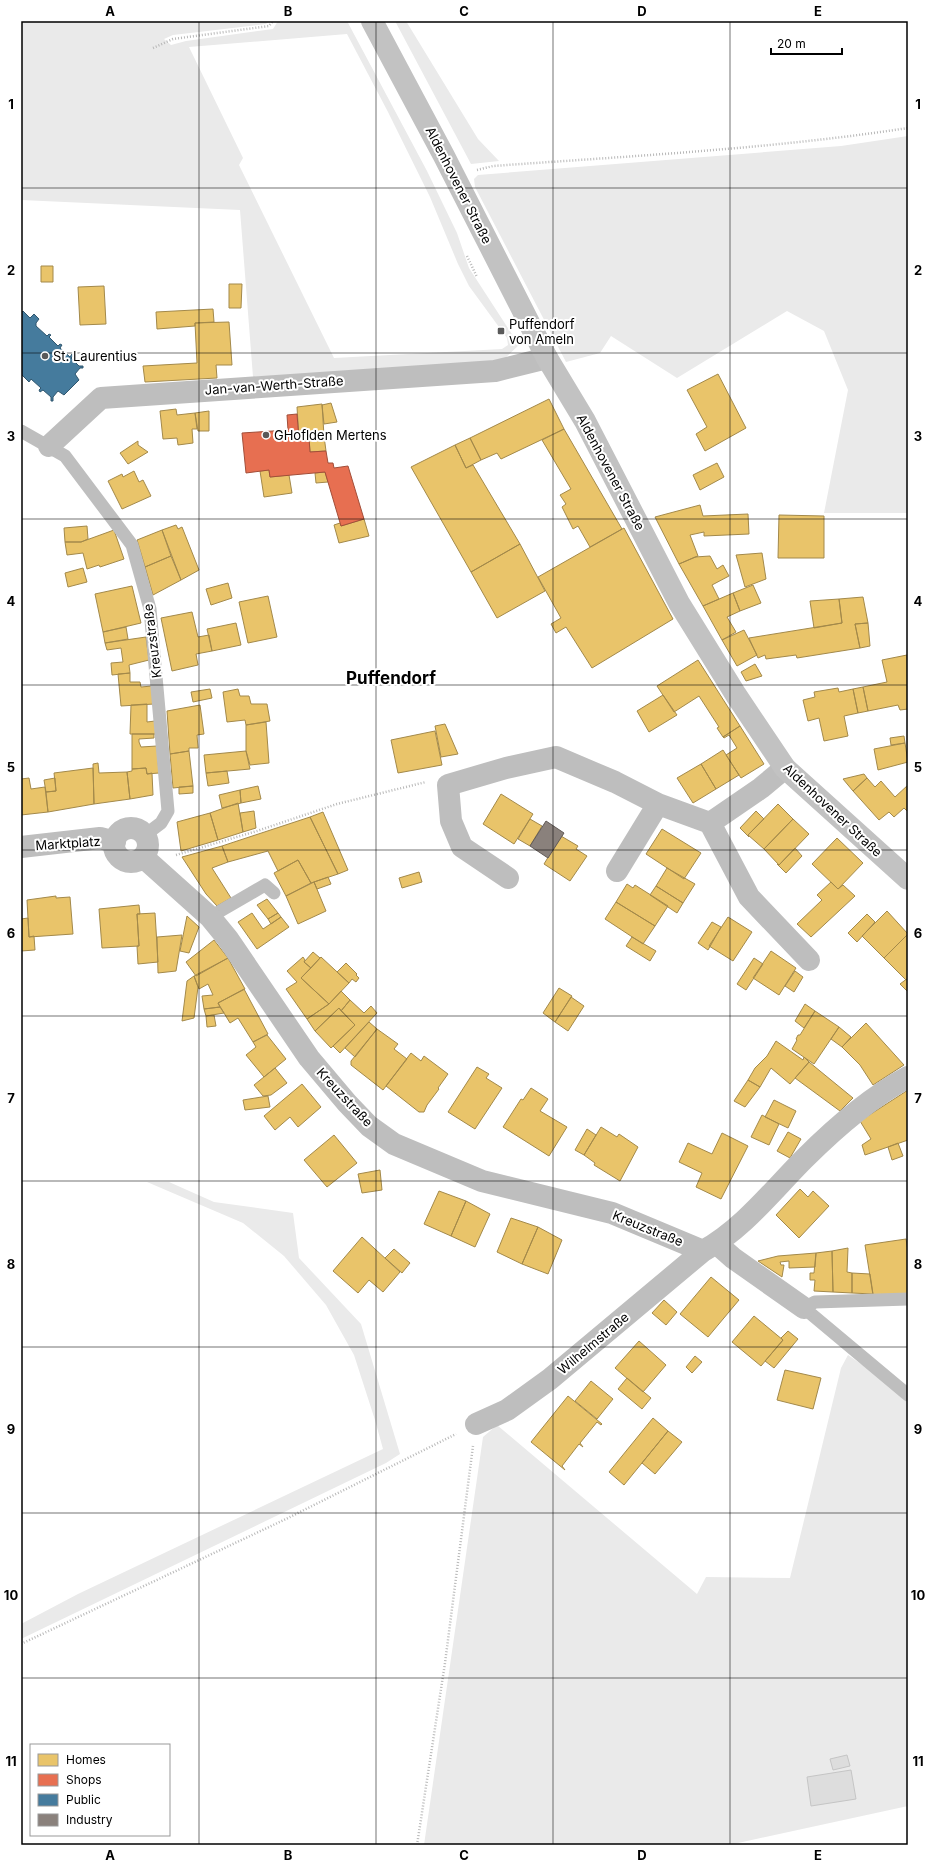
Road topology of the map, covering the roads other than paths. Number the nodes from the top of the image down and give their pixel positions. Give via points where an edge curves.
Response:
1 (372, 21) edge
2 (547, 358) junction
3 (21, 431) edge
4 (49, 446) junction
5 (785, 768) junction
6 (658, 804) junction
7 (710, 823) junction
8 (115, 842) junction
9 (21, 846) edge
10 (145, 847) junction
11 (617, 871) dead end
12 (508, 878) dead end
13 (908, 879) edge
14 (274, 893) dead end
15 (210, 917) junction
16 (809, 960) dead end
17 (908, 1077) edge
18 (710, 1247) junction
19 (908, 1299) edge
20 (804, 1308) junction
21 (908, 1394) edge
22 (476, 1424) road end

1 - 2 street, Aldenhovener Straße
2 - 4 street, Jan-van-Werth-Straße via 495,371 101,398
2 - 5 street, Aldenhovener Straße via 585,421 679,603
3 - 4 lane
4 - 10 lane, Kreuzstraße via 65,456 132,545 150,609 168,811
5 - 7 street
5 - 13 street, Aldenhovener Straße
6 - 7 street
6 - 11 street
6 - 12 street via 556,757 448,785 452,821 462,847
7 - 16 street via 749,897
8 - 9 street, Marktplatz via 100,838
8 - 10 street, Marktplatz via 121,832 128,828 135,829
8 - 10 street, Marktplatz via 115,852 127,862 134,862
10 - 15 street, Kreuzstraße
14 - 15 lane via 265,885
15 - 18 street, Kreuzstraße via 228,939 309,1058 369,1126 394,1144 482,1181 612,1213
17 - 18 street via 883,1090 805,1157 747,1218
18 - 20 street, Kreuzstraße via 733,1258
18 - 22 street, Wilhelmstraße via 550,1379 507,1410
19 - 20 lane via 815,1302
20 - 21 lane

